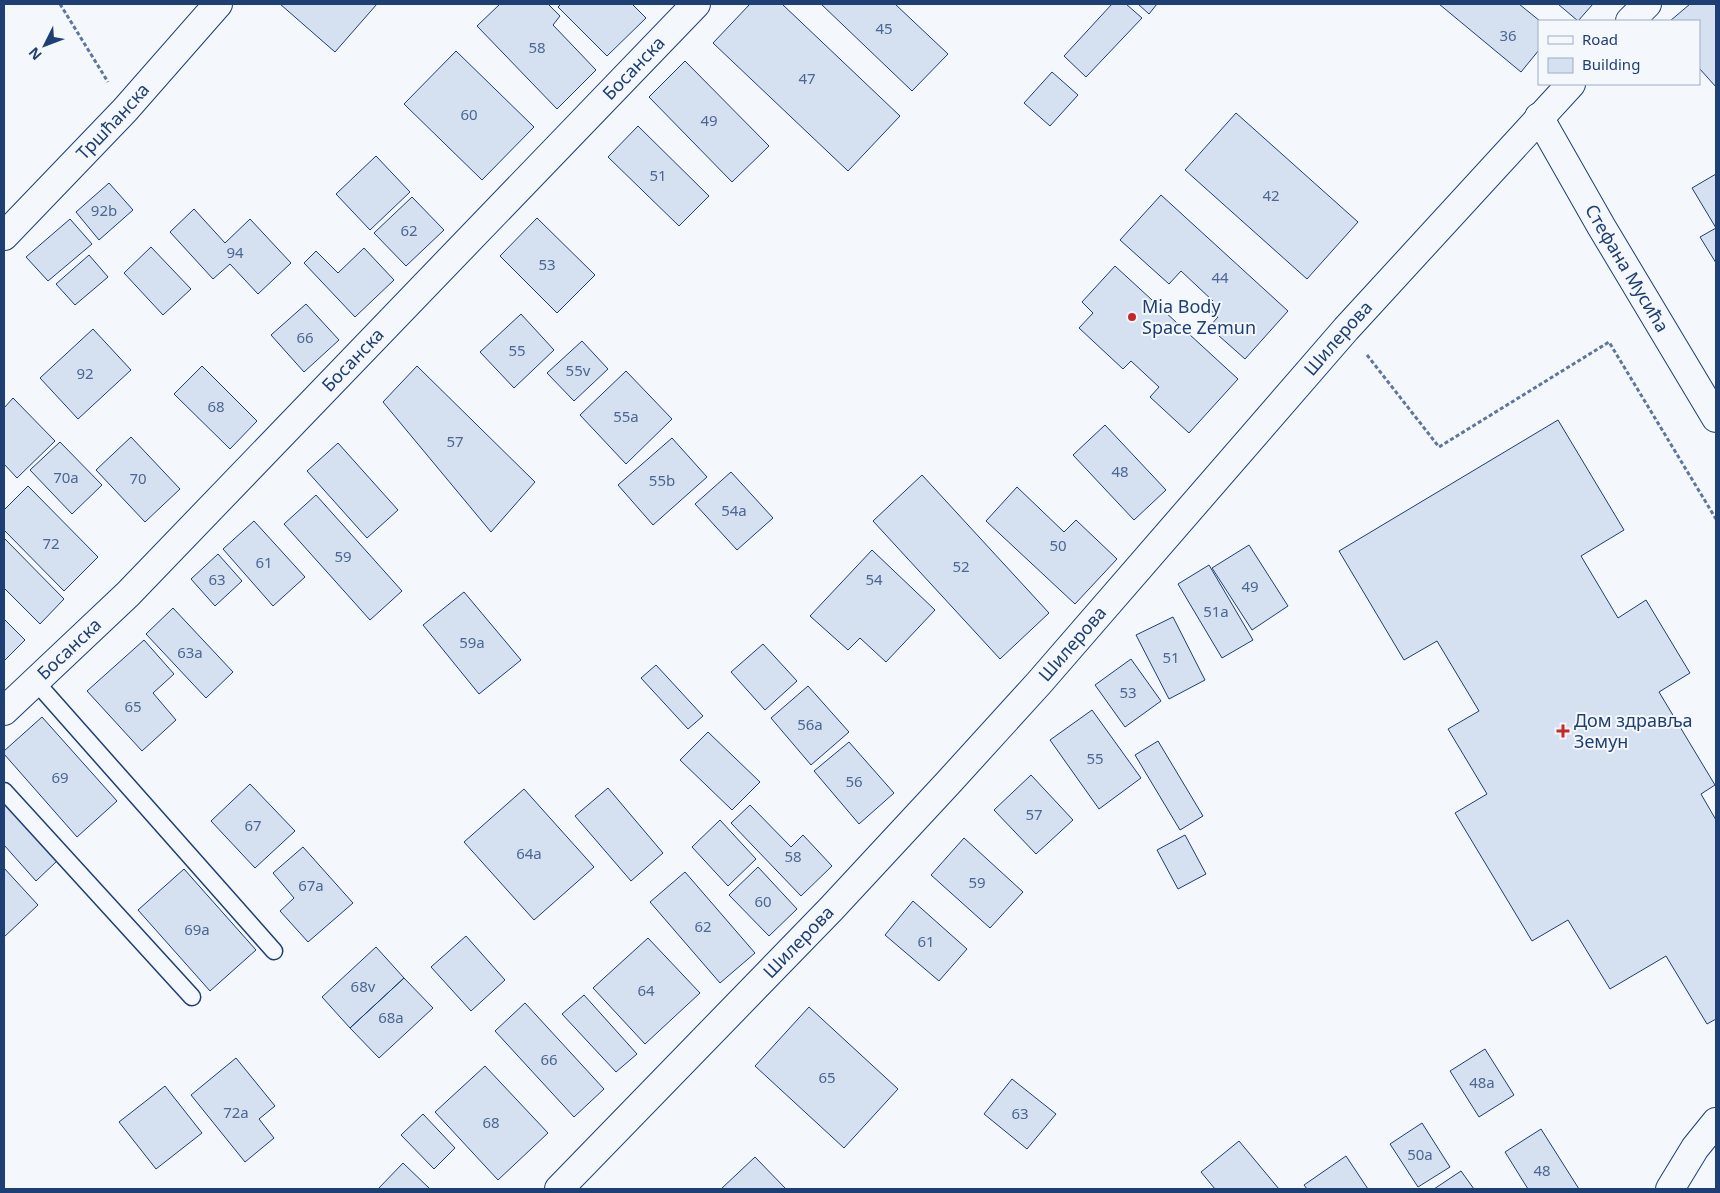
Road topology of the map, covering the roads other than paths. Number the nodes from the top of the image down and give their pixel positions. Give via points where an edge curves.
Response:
1 (218, 4) edge
2 (696, 4) edge
3 (1646, 4) edge
4 (1631, 20) edge
5 (1570, 85) edge
6 (1540, 117) junction
7 (4, 236) edge
8 (1716, 418) edge
9 (35, 681) junction
10 (4, 711) edge
11 (4, 791) edge
12 (274, 951) dead end
13 (192, 997) dead end
14 (1716, 1122) edge
15 (558, 1189) edge
16 (1670, 1189) edge

1 - 7 street, Тршћанска via 125,110
2 - 9 street, Босанска via 128,594
3 - 4 street
5 - 6 street, Шилерова
6 - 8 street, Стефана Мусића
6 - 15 street, Шилерова via 1346,330 948,783 831,909
9 - 10 street, Босанска
9 - 12 lane
11 - 13 lane
14 - 16 street via 1695,1148

